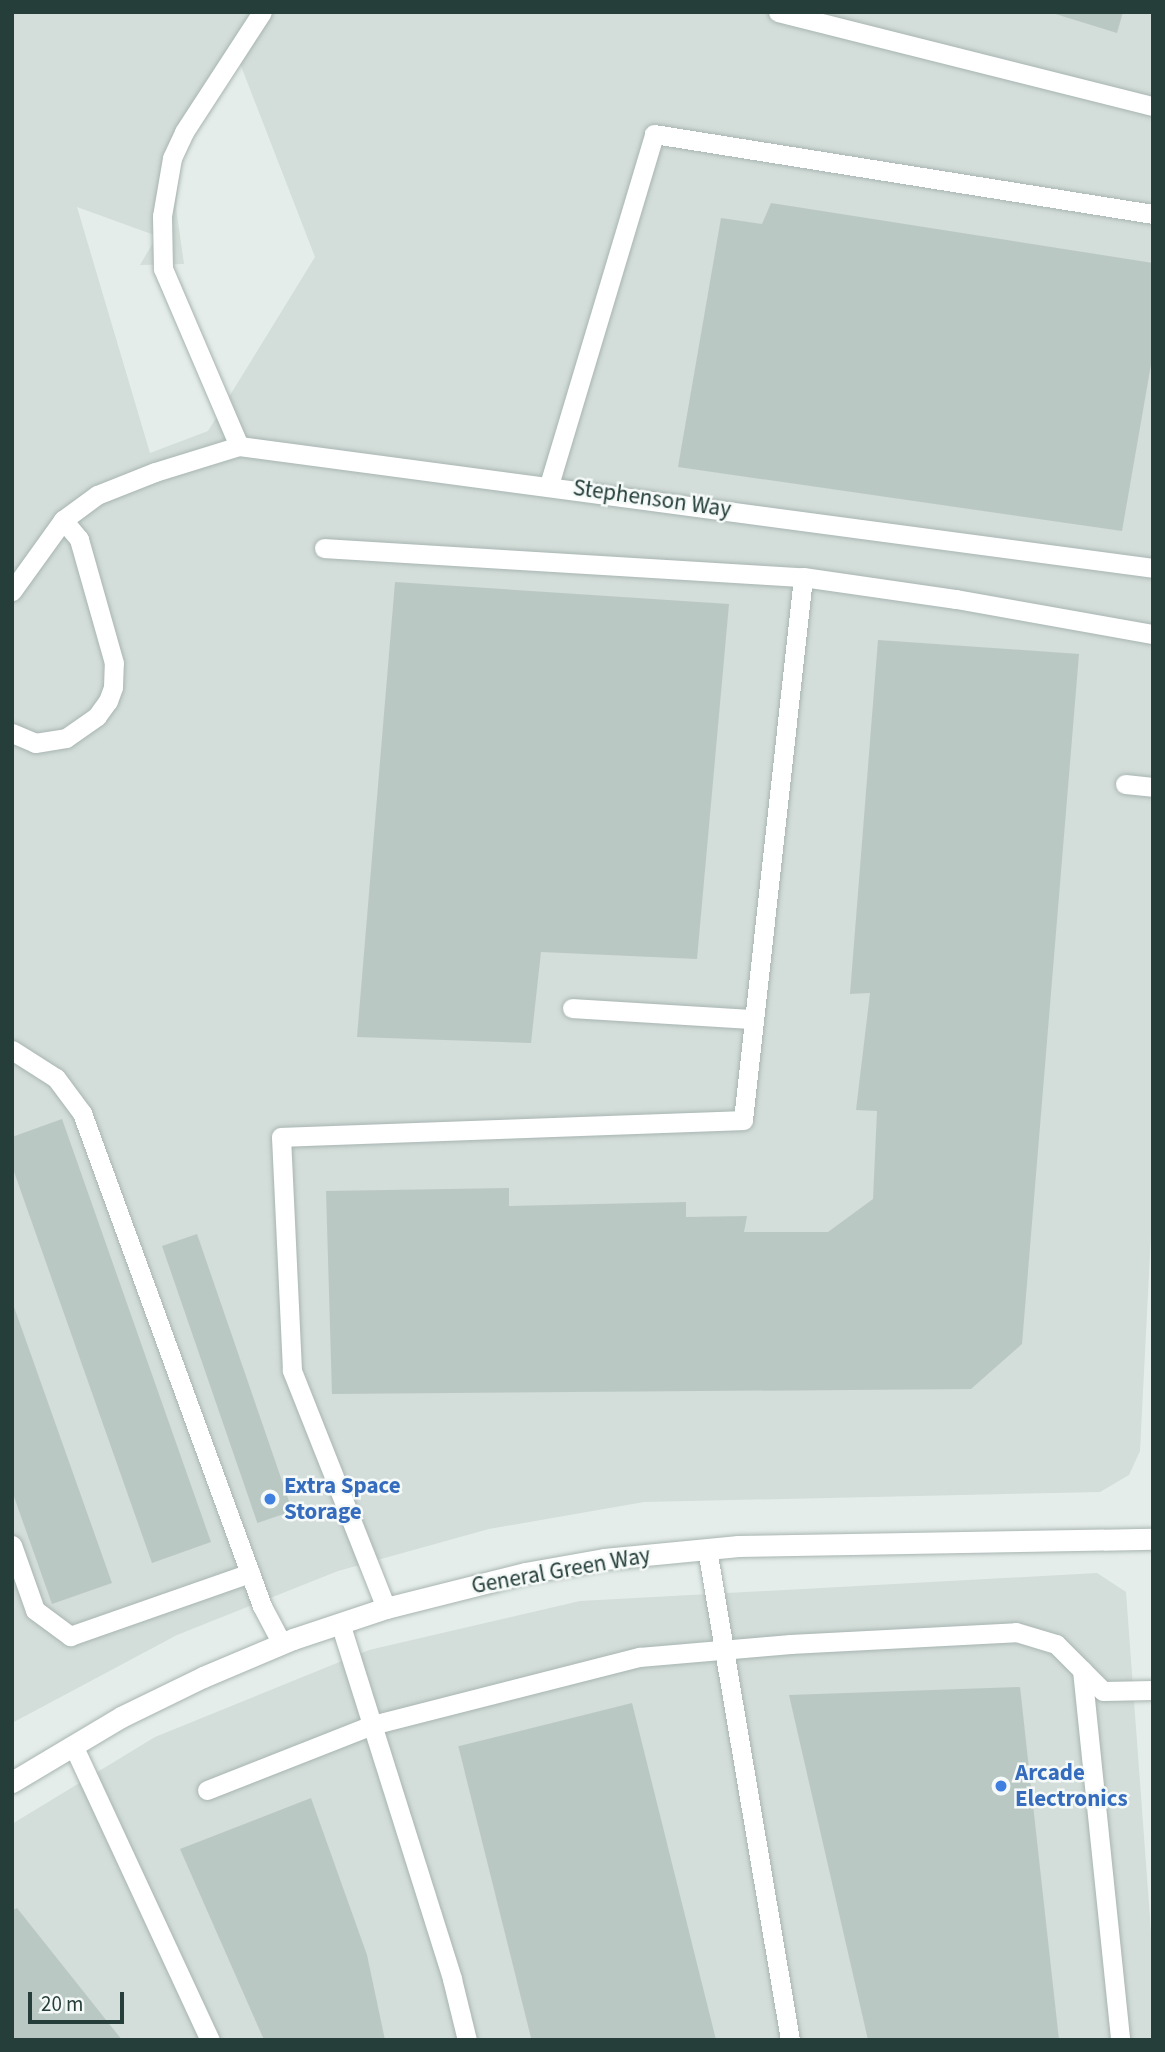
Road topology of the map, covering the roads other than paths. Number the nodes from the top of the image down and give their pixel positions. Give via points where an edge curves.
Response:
1 (262, 12) edge
2 (779, 12) edge
3 (1153, 106) edge
4 (1153, 214) edge
5 (239, 446) junction
6 (549, 485) junction
7 (63, 520) junction
8 (324, 548) dead end
9 (1153, 568) edge
10 (803, 576) junction
11 (12, 592) edge
12 (1153, 634) edge
13 (12, 733) edge
14 (1125, 784) dead end
15 (1153, 787) edge
16 (572, 1008) dead end
17 (754, 1019) junction
18 (12, 1051) edge
19 (1153, 1539) edge
20 (12, 1545) edge
21 (707, 1549) junction
22 (250, 1573) junction
23 (386, 1608) junction
24 (340, 1623) junction
25 (282, 1644) junction
26 (724, 1648) junction
27 (1082, 1670) junction
28 (1153, 1690) edge
29 (372, 1725) junction
30 (73, 1745) junction
31 (12, 1782) edge
32 (207, 1790) dead end
33 (210, 2040) edge
34 (467, 2040) edge
35 (790, 2040) edge
36 (1120, 2040) edge

1 - 5 lane via 180,140 166,180 162,216 163,269
2 - 3 lane
4 - 6 lane via 654,134
5 - 6 lane, Stephenson Way
5 - 7 lane, Stephenson Way via 155,471 97,495
6 - 9 lane, Stephenson Way
7 - 11 lane, Stephenson Way
7 - 13 lane via 79,539 114,663 113,687 97,716 66,738 34,743
8 - 10 lane
10 - 12 lane
10 - 17 lane
14 - 15 lane
16 - 17 lane
17 - 23 lane via 743,1120 281,1137 292,1370
18 - 22 lane via 56,1078 82,1113
19 - 21 street, General Green Way
20 - 22 lane via 35,1610 71,1636
21 - 23 street, General Green Way via 604,1559 525,1573
21 - 26 lane
22 - 25 lane
23 - 24 street, General Green Way
24 - 25 street, General Green Way
24 - 29 lane
25 - 30 street, General Green Way via 203,1677
26 - 27 lane via 1016,1632 1056,1644
26 - 29 lane via 639,1657
26 - 35 lane
27 - 28 lane via 1103,1691
27 - 36 lane
29 - 32 lane
29 - 34 lane
30 - 31 street, General Green Way
30 - 33 lane

